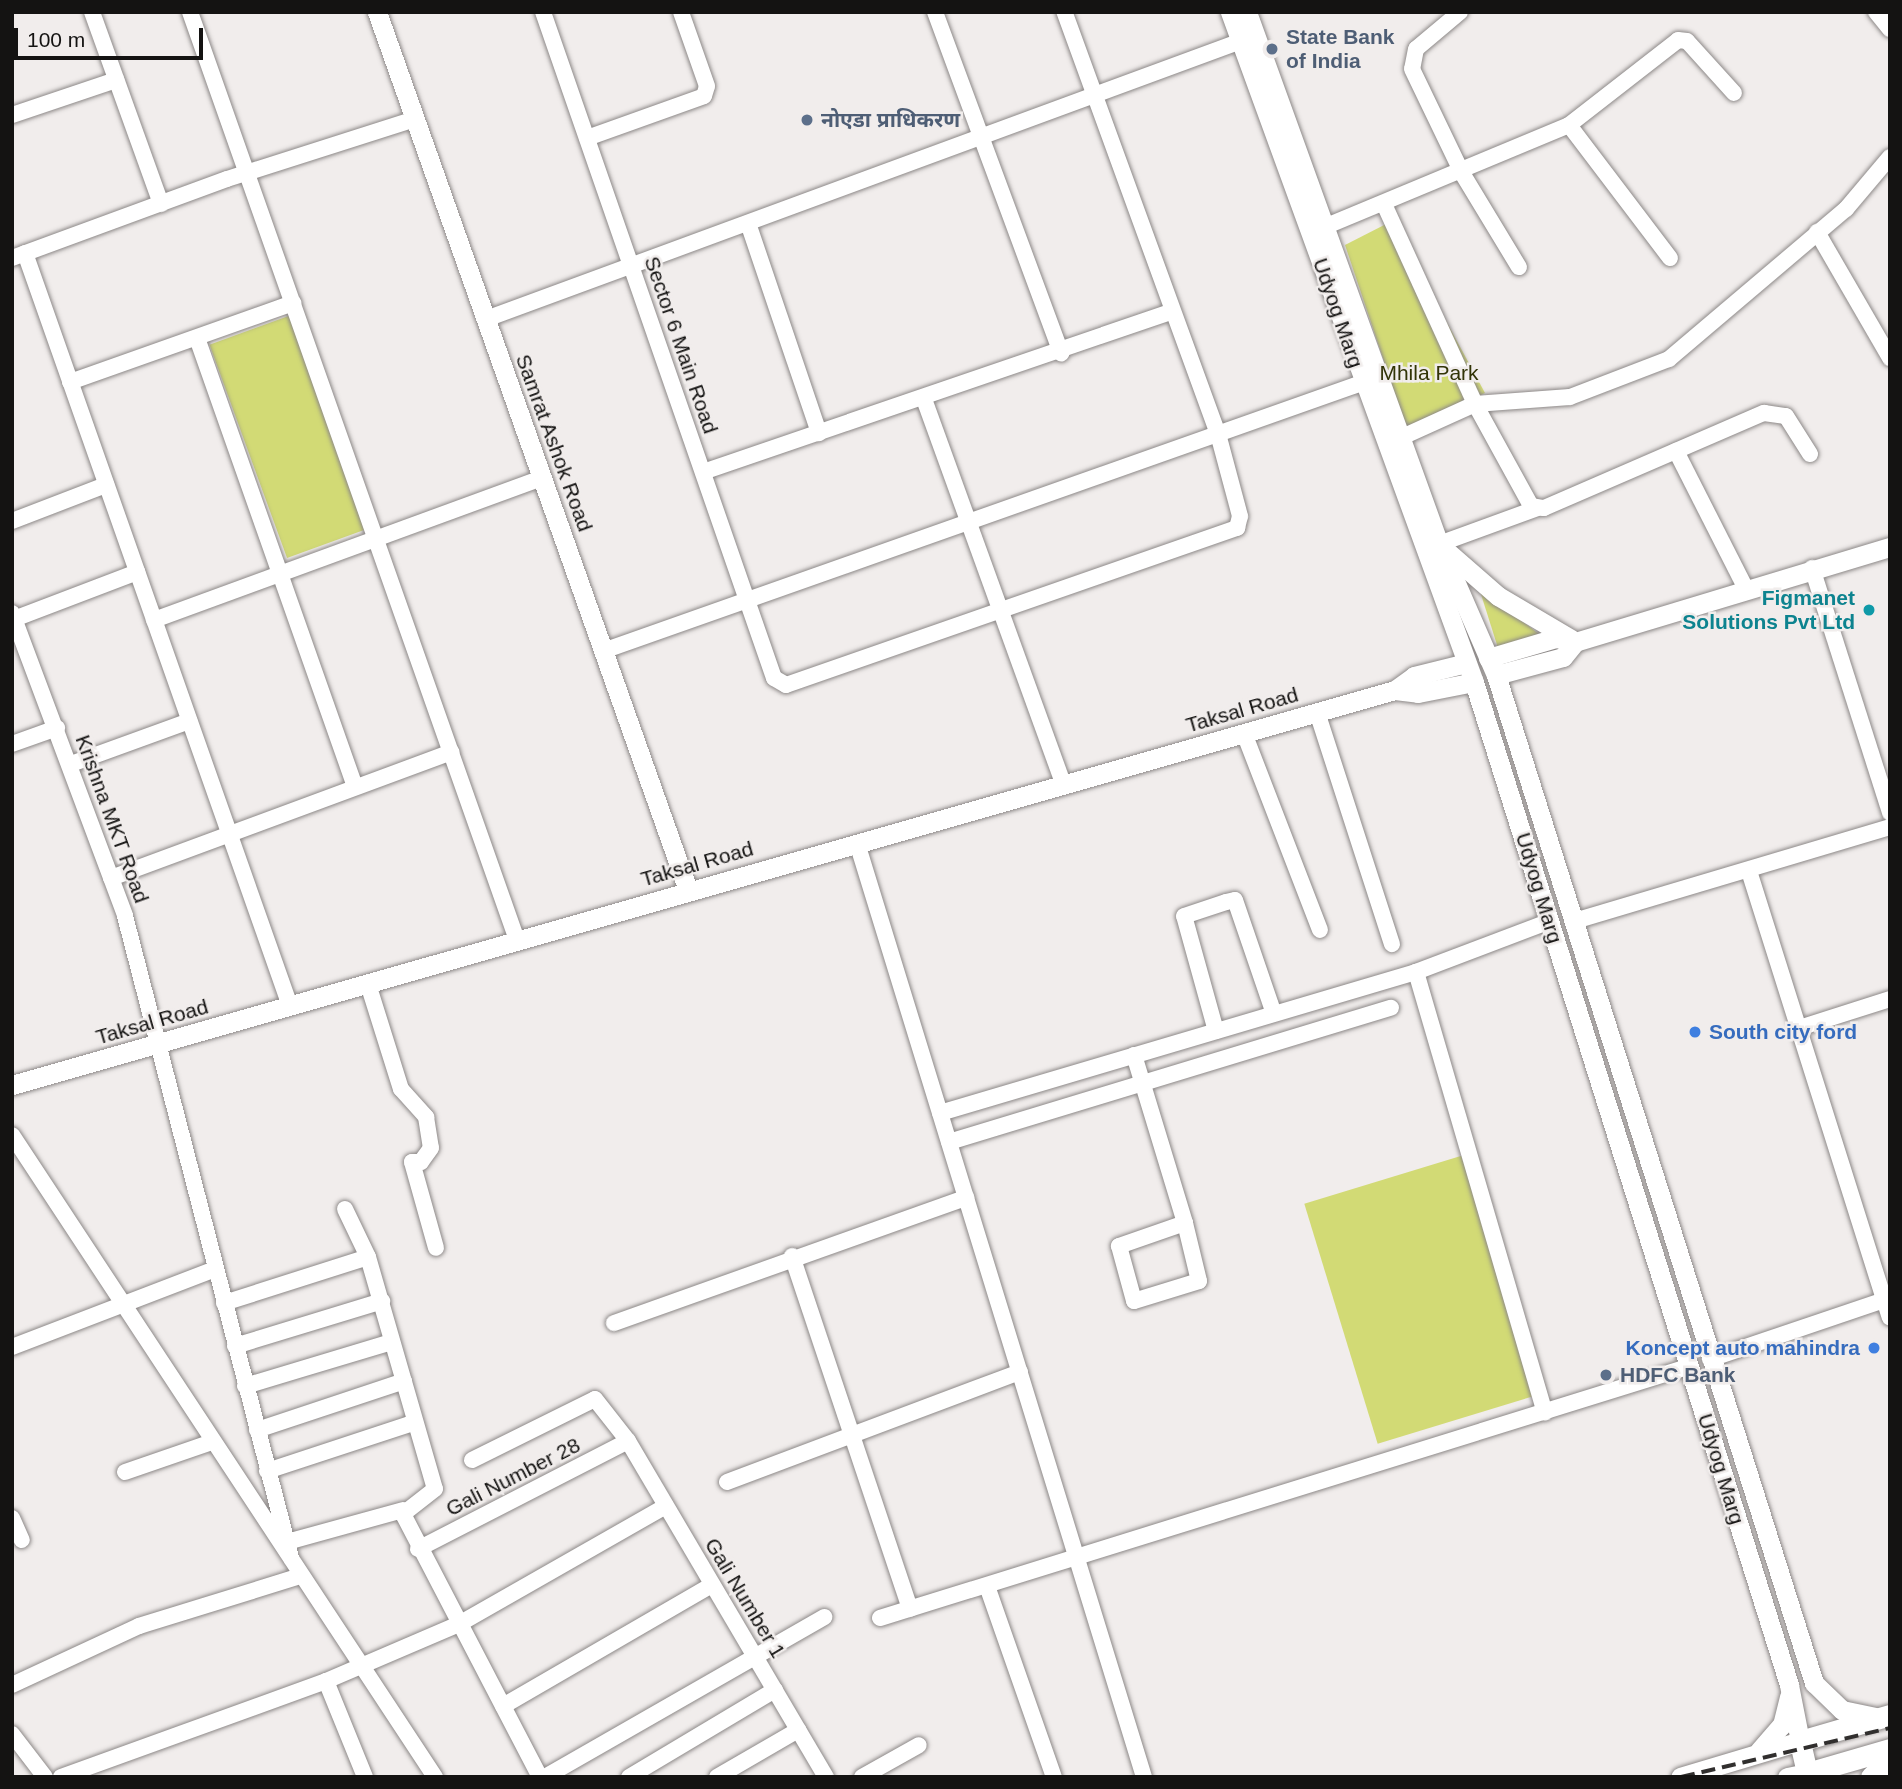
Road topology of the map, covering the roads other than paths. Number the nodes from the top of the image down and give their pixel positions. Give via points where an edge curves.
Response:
1 (92, 12) edge
2 (190, 12) edge
3 (377, 12) edge
4 (543, 12) edge
5 (681, 12) edge
6 (935, 12) edge
7 (1064, 12) edge
8 (1230, 12) edge
9 (1247, 12) edge
10 (1460, 12) edge
11 (1876, 12) edge
12 (1890, 29) edge
13 (1247, 39) junction
14 (116, 80) junction
15 (1734, 93) dead end
16 (1094, 95) junction
17 (12, 115) edge
18 (415, 119) junction
19 (1569, 125) junction
20 (981, 137) junction
21 (587, 138) junction
22 (1890, 157) edge
23 (247, 172) junction
24 (1462, 173) junction
25 (160, 204) junction
26 (1384, 204) junction
27 (748, 223) junction
28 (1324, 227) junction
29 (1817, 232) junction
30 (19, 256) edge
31 (1670, 258) dead end
32 (631, 266) junction
33 (1520, 267) dead end
34 (293, 303) junction
35 (1172, 311) junction
36 (486, 319) junction
37 (197, 338) junction
38 (1061, 353) junction
39 (1890, 358) edge
40 (70, 382) junction
41 (1362, 383) junction
42 (924, 399) junction
43 (1475, 404) junction
44 (819, 433) junction
45 (1218, 434) junction
46 (1400, 438) junction
47 (1676, 451) junction
48 (1810, 454) dead end
49 (703, 472) junction
50 (542, 478) junction
51 (106, 485) junction
52 (1538, 508) junction
53 (12, 522) edge
54 (968, 522) junction
55 (376, 538) junction
56 (1439, 544) junction
57 (1890, 547) edge
58 (1812, 568) junction
59 (137, 572) junction
60 (280, 574) junction
61 (1746, 589) junction
62 (747, 600) junction
63 (1000, 610) junction
64 (13, 616) edge
65 (154, 620) junction
66 (1575, 642) junction
67 (603, 651) junction
68 (1466, 663) junction
69 (1492, 667) junction
70 (1474, 682) junction
71 (1395, 690) junction
72 (1418, 693) junction
73 (1317, 712) junction
74 (189, 720) junction
75 (1488, 723) junction
76 (57, 728) junction
77 (1244, 733) junction
78 (12, 744) edge
79 (451, 752) junction
80 (71, 764) junction
81 (1063, 784) junction
82 (355, 787) junction
83 (1890, 813) edge
84 (1890, 827) edge
85 (228, 831) junction
86 (857, 843) junction
87 (1749, 871) junction
88 (111, 878) junction
89 (688, 890) junction
90 (1578, 920) junction
91 (1550, 921) junction
92 (1320, 930) dead end
93 (517, 940) junction
94 (1392, 944) dead end
95 (1416, 972) junction
96 (368, 984) junction
97 (1890, 999) edge
98 (290, 1006) junction
99 (1391, 1008) dead end
100 (1274, 1013) junction
101 (1799, 1028) junction
102 (1216, 1031) junction
103 (158, 1044) junction
104 (1134, 1055) junction
105 (1141, 1083) junction
106 (12, 1085) edge
107 (940, 1113) junction
108 (12, 1135) edge
109 (949, 1142) junction
110 (966, 1198) junction
111 (345, 1209) dead end
112 (1185, 1223) junction
113 (436, 1248) dead end
114 (792, 1256) junction
115 (368, 1257) junction
116 (215, 1269) junction
117 (1887, 1299) edge
118 (382, 1301) junction
119 (224, 1303) junction
120 (119, 1304) junction
121 (1890, 1317) edge
122 (614, 1323) dead end
123 (393, 1342) junction
124 (235, 1346) junction
125 (12, 1347) edge
126 (1710, 1359) junction
127 (1688, 1367) junction
128 (1020, 1372) junction
129 (404, 1381) junction
130 (245, 1386) junction
131 (1545, 1412) junction
132 (413, 1423) junction
133 (257, 1430) junction
134 (852, 1435) junction
135 (628, 1441) junction
136 (212, 1442) junction
137 (472, 1460) dead end
138 (267, 1471) junction
139 (125, 1472) dead end
140 (727, 1482) dead end
141 (666, 1506) junction
142 (403, 1510) junction
143 (12, 1518) edge
144 (22, 1541) dead end
145 (418, 1549) junction
146 (289, 1550) junction
147 (1077, 1557) junction
148 (301, 1576) junction
149 (712, 1585) junction
150 (987, 1586) junction
151 (910, 1609) junction
152 (824, 1617) dead end
153 (880, 1618) dead end
154 (459, 1624) junction
155 (754, 1655) junction
156 (360, 1665) junction
157 (326, 1681) junction
158 (12, 1685) edge
159 (1789, 1685) junction
160 (775, 1690) junction
161 (503, 1706) junction
162 (1885, 1716) edge
163 (798, 1730) junction
164 (1830, 1732) junction
165 (12, 1734) edge
166 (1800, 1741) junction
167 (919, 1745) dead end
168 (1890, 1749) edge
169 (1752, 1756) junction
170 (1890, 1759) edge
171 (1840, 1772) edge
172 (1801, 1775) edge
173 (45, 1777) edge
174 (61, 1777) edge
175 (365, 1777) edge
176 (435, 1777) edge
177 (543, 1777) edge
178 (629, 1777) edge
179 (717, 1777) edge
180 (826, 1777) edge
181 (862, 1777) edge
182 (1054, 1777) edge
183 (1143, 1777) edge
184 (1680, 1777) edge
185 (1871, 1777) edge

1 - 14 street
2 - 23 street
3 - 18 street, Samrat Ashok Road
4 - 21 street, Sector 6 Main Road
5 - 21 street via 706,86 704,96
6 - 20 street
7 - 16 street
8 - 13 street, Udyog Marg
9 - 13 street, Udyog Marg
10 - 24 street via 1416,49 1411,62
11 - 12 street
13 - 16 street
13 - 28 street, Udyog Marg
13 - 41 street, Udyog Marg
14 - 17 street
14 - 25 street
15 - 19 street via 1681,39
16 - 20 street
16 - 35 street
18 - 23 street
18 - 36 street, Samrat Ashok Road
19 - 24 street
19 - 31 street
20 - 27 street
20 - 38 street
21 - 32 street, Sector 6 Main Road
22 - 29 street via 1846,209
23 - 25 street
23 - 34 street
24 - 26 street
24 - 33 street
25 - 30 street
26 - 28 street
26 - 43 street
27 - 32 street
27 - 44 street
28 - 46 street, Udyog Marg
29 - 39 street
29 - 43 street via 1650,369 1570,397
30 - 40 street
32 - 36 street
32 - 49 street, Sector 6 Main Road
34 - 37 street
34 - 55 street
35 - 38 street
35 - 45 street
36 - 50 street, Samrat Ashok Road
37 - 40 street
37 - 60 street
38 - 42 street
40 - 51 street
41 - 45 street
41 - 68 street, Udyog Marg
42 - 44 street
42 - 54 street
43 - 46 street
43 - 52 street via 1525,501
44 - 49 street
45 - 54 street
45 - 63 street via 1240,516 1230,533
46 - 56 street, Udyog Marg
47 - 48 street via 1774,412 1786,416
47 - 52 street
47 - 61 street
49 - 62 street, Sector 6 Main Road
50 - 55 street
50 - 67 street, Samrat Ashok Road
51 - 53 street
51 - 59 street
52 - 56 street
54 - 62 street
54 - 63 street
55 - 60 street
55 - 79 street
56 - 66 street via 1498,596
56 - 69 street, Udyog Marg
57 - 58 street
58 - 61 street
58 - 83 street
59 - 64 street
59 - 65 street
60 - 65 street
60 - 82 street
61 - 66 street
62 - 63 street, Sector 6 Main Road via 774,678 786,685
62 - 67 street
63 - 81 street
64 - 76 street, Krishna MKT Road
65 - 74 street
66 - 69 street via 1556,638
67 - 89 street, Samrat Ashok Road
68 - 70 street, Udyog Marg
68 - 71 street, Taksal Road via 1414,676
69 - 90 street, Udyog Marg
70 - 72 street, Taksal Road
70 - 75 street, Udyog Marg
71 - 72 street, Taksal Road
71 - 73 street, Taksal Road
72 - 75 street via 1462,698
73 - 77 street, Taksal Road
73 - 94 street
74 - 80 street
74 - 85 street
75 - 91 street, Udyog Marg
76 - 78 street
76 - 80 street, Krishna MKT Road
77 - 81 street, Taksal Road
77 - 92 street
79 - 82 street
79 - 93 street
80 - 88 street, Krishna MKT Road
81 - 86 street, Taksal Road
82 - 85 street
84 - 87 street
85 - 88 street
85 - 98 street
86 - 89 street, Taksal Road
86 - 107 street
87 - 90 street
87 - 101 street
88 - 103 street, Krishna MKT Road
89 - 93 street, Taksal Road
90 - 126 street, Udyog Marg
91 - 95 street
91 - 127 street, Udyog Marg
93 - 96 street, Taksal Road
95 - 100 street
95 - 131 street
96 - 98 street, Taksal Road
96 - 113 street via 401,1089 426,1117 431,1148 421,1162 412,1162
97 - 101 street
98 - 103 street, Taksal Road
99 - 105 street
100 - 102 street
100 - 102 street via 1235,900 1226,902 1184,916
101 - 117 street
102 - 104 street
103 - 106 street, Taksal Road
103 - 116 street, Krishna MKT Road
104 - 105 street
104 - 107 street
105 - 109 street
105 - 112 street
107 - 109 street
108 - 120 street
109 - 110 street
110 - 114 street
110 - 128 street
111 - 115 street
112 - 112 street via 1119,1246 1135,1301 1199,1281
114 - 122 street
114 - 134 street
115 - 118 street
115 - 119 street
116 - 119 street, Krishna MKT Road
116 - 120 street
117 - 121 street
117 - 126 street
118 - 123 street
118 - 124 street
119 - 124 street, Krishna MKT Road
120 - 125 street
120 - 136 street
123 - 129 street
123 - 130 street
124 - 130 street, Krishna MKT Road
126 - 162 street, Udyog Marg via 1814,1683 1842,1710
127 - 131 street
127 - 159 street, Udyog Marg
128 - 134 street
128 - 147 street
129 - 132 street
129 - 133 street
130 - 133 street, Krishna MKT Road
131 - 147 street
132 - 138 street
132 - 142 street via 435,1489
133 - 138 street, Krishna MKT Road
134 - 140 street
134 - 151 street
135 - 137 street, Gali Number 1 via 591,1398
135 - 141 street, Gali Number 1
135 - 145 street, Gali Number 28
136 - 139 street
136 - 146 street
138 - 146 street, Krishna MKT Road
141 - 149 street, Gali Number 1
141 - 154 street
142 - 145 street
142 - 146 street
143 - 144 street
145 - 154 street
146 - 148 street
147 - 150 street
147 - 183 street
148 - 156 street
148 - 158 street via 139,1626
149 - 155 street, Gali Number 1
149 - 161 street
150 - 151 street
150 - 182 street
151 - 153 street
152 - 155 street
154 - 156 street
154 - 161 street
155 - 160 street, Gali Number 1
155 - 177 street
156 - 157 street
156 - 176 street
157 - 174 street
157 - 175 street
159 - 166 street, Udyog Marg
159 - 169 street via 1782,1725
160 - 163 street, Gali Number 1
160 - 178 street
161 - 177 street
162 - 164 main road
163 - 179 street
163 - 180 street, Gali Number 1
164 - 166 main road
164 - 171 main road
165 - 173 street
166 - 169 street
166 - 172 main road, Udyog Marg
167 - 181 street
168 - 171 main road
169 - 184 street
170 - 185 main road
171 - 172 main road

